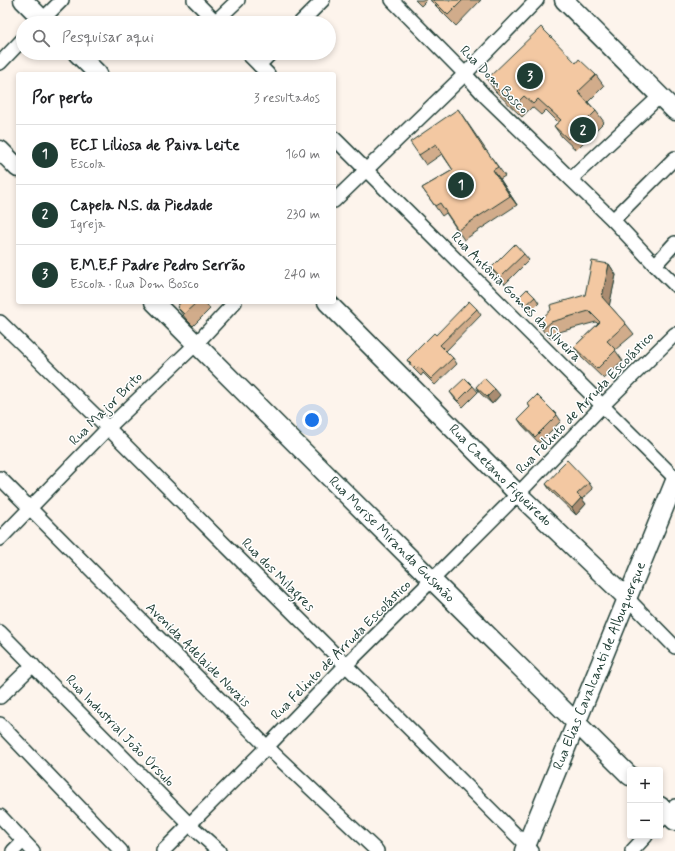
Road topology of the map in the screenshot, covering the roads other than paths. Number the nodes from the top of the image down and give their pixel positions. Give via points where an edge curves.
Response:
1 (23, 0) edge
2 (62, 0) edge
3 (194, 0) edge
4 (238, 0) edge
5 (323, 0) edge
6 (392, 0) edge
7 (538, 0) edge
8 (564, 0) edge
9 (37, 16) edge
10 (47, 16) edge
11 (210, 16) edge
12 (222, 16) edge
13 (307, 16) edge
14 (16, 46) edge
15 (83, 60) edge
16 (254, 60) edge
17 (0, 63) edge
18 (264, 69) edge
19 (96, 72) edge
20 (465, 74) junction
21 (660, 96) junction
22 (675, 111) edge
23 (336, 140) edge
24 (0, 150) edge
25 (675, 158) edge
26 (16, 166) edge
27 (366, 170) junction
28 (571, 179) junction
29 (336, 199) edge
30 (613, 220) junction
31 (675, 243) edge
32 (655, 265) junction
33 (675, 285) edge
34 (156, 304) edge
35 (233, 304) edge
36 (329, 304) edge
37 (0, 322) edge
38 (675, 334) edge
39 (196, 344) junction
40 (603, 405) junction
41 (108, 428) junction
42 (0, 478) edge
43 (675, 479) edge
44 (518, 494) junction
45 (31, 508) junction
46 (0, 539) edge
47 (432, 580) junction
48 (627, 598) junction
49 (0, 632) edge
50 (675, 647) edge
51 (33, 665) junction
52 (346, 665) junction
53 (0, 697) edge
54 (576, 722) junction
55 (0, 724) edge
56 (268, 747) junction
57 (627, 773) edge
58 (0, 816) edge
59 (189, 824) junction
60 (643, 839) edge
61 (23, 841) junction
62 (527, 849) edge
63 (13, 851) edge
64 (33, 851) edge
65 (121, 851) edge
66 (163, 851) edge
67 (219, 851) edge
68 (377, 851) edge
69 (632, 851) edge

1 - 9 street
2 - 10 street
3 - 11 street
4 - 12 street
5 - 13 street
6 - 20 street, Rua Dom Bosco
7 - 20 street
8 - 21 street
14 - 17 street
15 - 19 street
16 - 18 street
20 - 27 street
20 - 28 street, Rua Dom Bosco
21 - 22 street
21 - 28 street
23 - 27 street, Rua Antônia Gomes da Silveira
24 - 26 street
25 - 30 street
27 - 29 street
27 - 40 street, Rua Antônia Gomes da Silveira
28 - 30 street, Rua Dom Bosco
30 - 32 street, Rua Dom Bosco
31 - 32 street
32 - 33 street, Rua Dom Bosco
34 - 39 street, Rua Morise Miranda Gusmão
35 - 39 street, Rua Major Brito
36 - 44 street, Rua Caetano Figueiredo
37 - 41 street, Rua dos Milagres
38 - 40 street, Rua Felinto de Arruda Escolástico
39 - 41 street, Rua Major Brito
39 - 47 street, Rua Morise Miranda Gusmão
40 - 43 street, Rua Antônia Gomes da Silveira
40 - 44 street, Rua Felinto de Arruda Escolástico
41 - 45 street, Rua Major Brito
41 - 52 street, Rua dos Milagres
42 - 45 street, Avenida Adelaide Novais
43 - 48 street, Rua Elias Cavalcanti de Albuquerque
44 - 47 street, Rua Felinto de Arruda Escolástico
44 - 48 street, Rua Caetano Figueiredo
45 - 46 street, Rua Major Brito
45 - 56 street, Avenida Adelaide Novais
47 - 52 street, Rua Felinto de Arruda Escolástico
47 - 54 street, Rua Morise Miranda Gusmão
48 - 50 street, Rua Caetano Figueiredo
48 - 54 street, Rua Elias Cavalcanti de Albuquerque
49 - 51 street, Rua Industrial João Úrsulo
51 - 53 street
51 - 59 street, Rua Industrial João Úrsulo
52 - 56 street, Rua Felinto de Arruda Escolástico
52 - 62 street, Rua dos Milagres
54 - 57 street, Rua Morise Miranda Gusmão
54 - 62 street, Rua Elias Cavalcanti de Albuquerque
55 - 65 street
56 - 59 street, Rua Felinto de Arruda Escolástico
56 - 68 street, Avenida Adelaide Novais
58 - 61 street
59 - 66 street, Rua Felinto de Arruda Escolástico
59 - 67 street, Rua Industrial João Úrsulo
60 - 69 street
61 - 63 street
61 - 64 street

